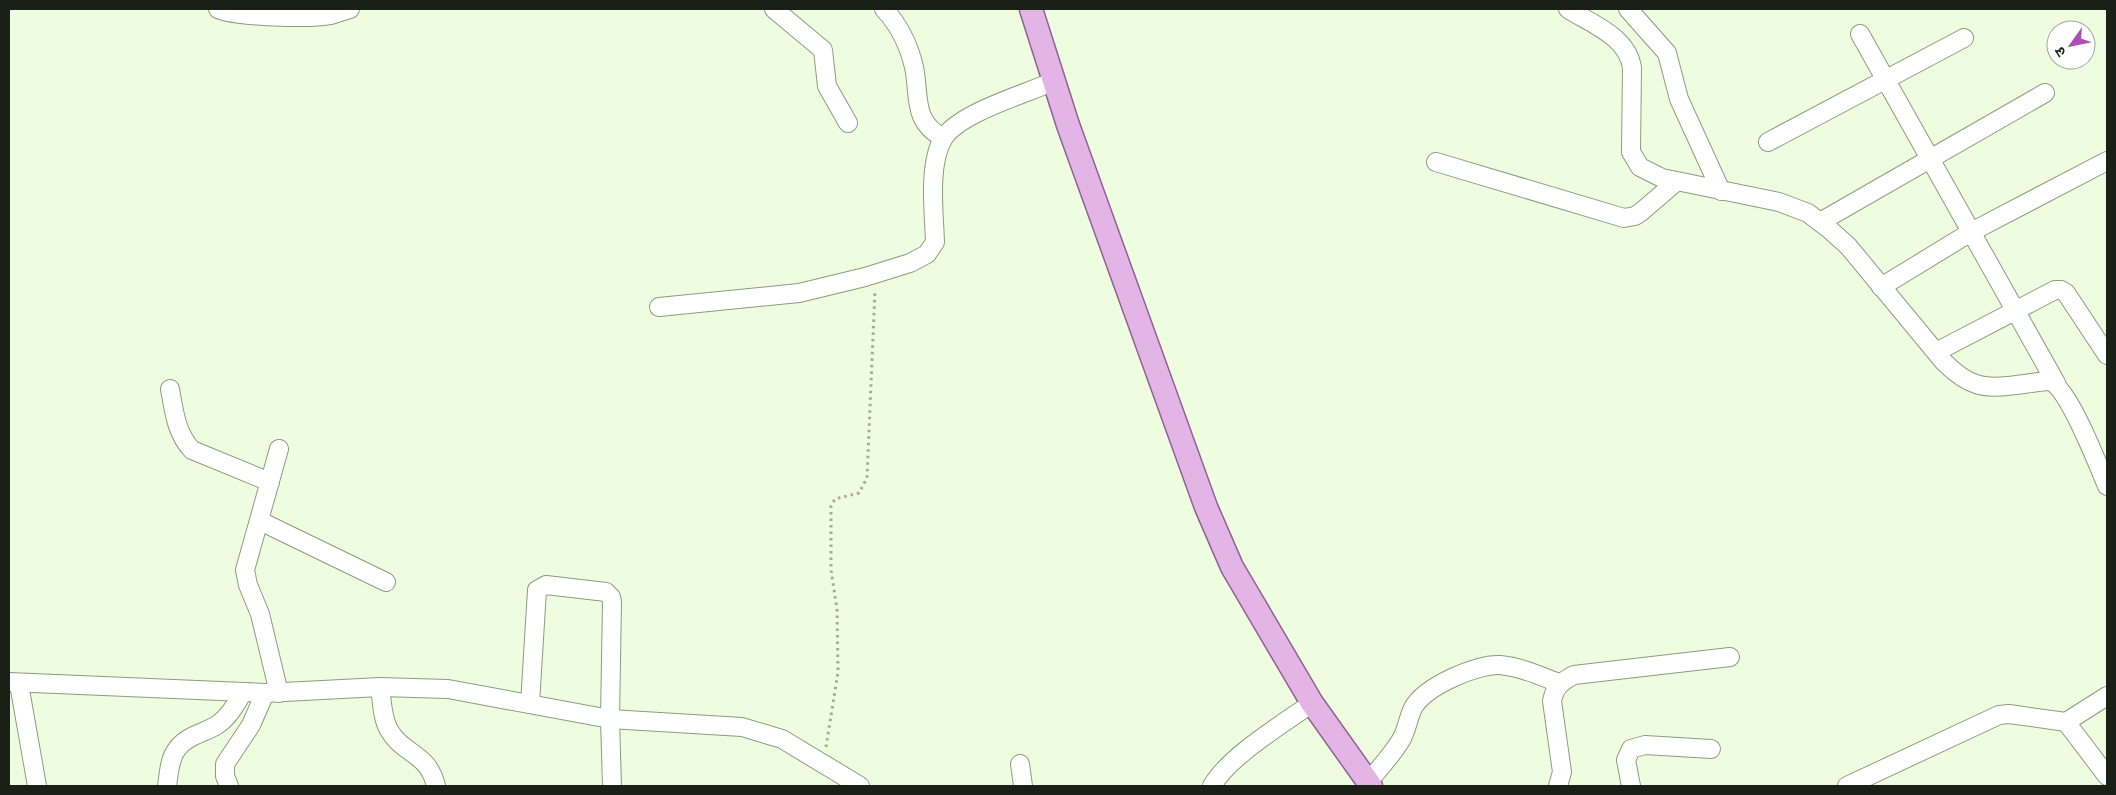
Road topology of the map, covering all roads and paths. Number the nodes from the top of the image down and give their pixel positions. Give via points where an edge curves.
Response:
1 (218, 9) edge
2 (350, 9) edge
3 (774, 9) edge
4 (884, 9) edge
5 (1031, 9) edge
6 (1568, 9) edge
7 (1628, 9) edge
8 (1860, 34) dead end
9 (1964, 38) dead end
10 (1621, 43) junction
11 (1659, 44) junction
12 (1886, 80) junction
13 (1056, 87) junction
14 (2045, 92) dead end
15 (848, 123) dead end
16 (943, 138) junction
17 (1768, 142) dead end
18 (1929, 158) junction
19 (2107, 161) edge
20 (1436, 162) dead end
21 (1676, 182) junction
22 (1721, 191) junction
23 (1820, 222) junction
24 (1971, 232) junction
25 (876, 273) junction
26 (1882, 287) junction
27 (659, 307) dead end
28 (2015, 310) junction
29 (1936, 352) junction
30 (2107, 355) edge
31 (2056, 383) junction
32 (170, 389) dead end
33 (279, 449) dead end
34 (270, 482) junction
35 (2107, 486) edge
36 (260, 521) junction
37 (386, 582) dead end
38 (1730, 658) dead end
39 (14, 683) edge
40 (1559, 683) junction
41 (380, 687) junction
42 (243, 692) junction
43 (272, 693) junction
44 (2107, 696) edge
45 (1312, 703) junction
46 (530, 704) junction
47 (610, 719) junction
48 (2066, 722) junction
49 (1711, 749) dead end
50 (823, 764) junction
51 (1020, 764) dead end
52 (2107, 776) edge
53 (838, 780) edge
54 (1369, 784) edge
55 (37, 786) edge
56 (167, 786) edge
57 (229, 786) edge
58 (436, 786) edge
59 (612, 786) edge
60 (860, 786) edge
61 (1023, 786) edge
62 (1212, 786) edge
63 (1558, 786) edge
64 (1631, 786) edge
65 (1847, 786) edge

1 - 2 street via 236,13 317,16
3 - 15 street via 823,50 827,86
4 - 16 street via 898,26 911,54 922,120
5 - 13 main road
6 - 10 street
7 - 11 street
8 - 12 street
9 - 12 street
10 - 11 street
10 - 21 street via 1630,54 1632,68 1631,152 1640,167 1649,173
11 - 22 street via 1670,59 1679,99
12 - 17 street
12 - 18 street
13 - 16 street via 971,116
13 - 45 main road via 1206,507 1232,567
14 - 18 street
16 - 25 street via 933,188 935,242 932,249 921,258
18 - 23 street
18 - 24 street
19 - 24 street
20 - 21 street via 1624,218 1641,212
21 - 22 street
22 - 23 street via 1779,202 1808,213
23 - 26 street via 1848,246
24 - 26 street
24 - 28 street
25 - 27 street via 799,293
25 - 50 path via 867,478 859,493 835,500 831,506 831,570 837,609 838,672
26 - 29 street
28 - 29 street
28 - 30 street via 2061,290
28 - 31 street
29 - 31 street via 1959,376 1976,384 1992,387
31 - 35 street via 2091,446
32 - 34 street via 176,423 192,450
33 - 34 street
34 - 36 street
36 - 37 street
36 - 43 street via 247,562 246,578 260,614
38 - 40 street via 1574,675
39 - 42 street
39 - 55 street
40 - 54 street via 1516,667 1499,665 1486,666 1440,684 1424,694 1414,707 1402,739
40 - 63 street via 1552,701 1562,772
41 - 43 street
41 - 46 street via 448,689
41 - 58 street via 385,722 390,732 423,760
42 - 43 street
42 - 56 street via 223,720 185,741 176,750
43 - 57 street via 225,764
44 - 48 street
45 - 54 main road
45 - 62 street via 1252,746 1228,766
46 - 47 street
46 - 47 street via 537,590 546,586 603,591 609,594 612,602
47 - 50 street via 742,727 782,739
47 - 59 street
48 - 52 street
48 - 65 street via 1999,715
49 - 64 street via 1645,745 1631,748 1626,760
50 - 53 street
51 - 61 street
53 - 60 street

